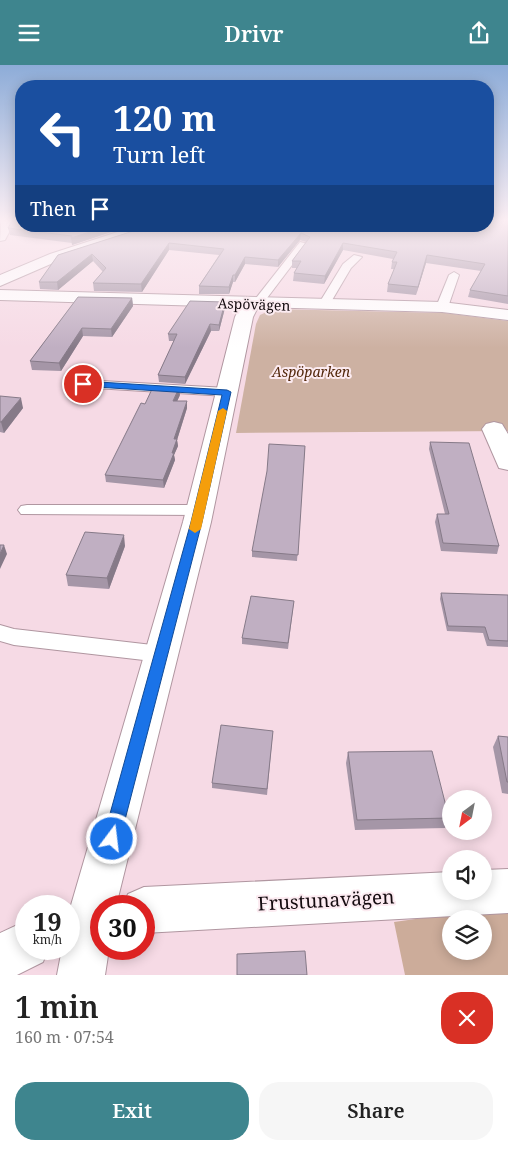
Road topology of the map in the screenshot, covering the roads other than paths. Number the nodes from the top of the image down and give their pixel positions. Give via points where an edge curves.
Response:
1 (40, 263) edge
2 (288, 263) edge
3 (350, 263) edge
4 (0, 266) edge
5 (23, 271) junction
6 (454, 275) dead end
7 (0, 281) edge
8 (0, 295) edge
9 (254, 304) junction
10 (324, 305) junction
11 (442, 307) junction
12 (508, 315) edge
13 (83, 384) dead end
14 (227, 392) junction
15 (494, 429) dead end
16 (508, 463) edge
17 (27, 510) dead end
18 (200, 510) junction
19 (0, 633) edge
20 (161, 654) junction
21 (508, 891) edge
22 (155, 909) edge
23 (87, 916) edge
24 (15, 950) edge
25 (0, 958) edge
26 (81, 975) edge

1 - 5 street
2 - 9 lane
3 - 10 lane
4 - 5 street
5 - 7 street
6 - 11 lane
8 - 9 street, Aspövägen
9 - 10 street, Aspövägen
9 - 14 street via 244,317
10 - 11 street, Aspövägen
11 - 12 street, Aspövägen
13 - 14 lane
14 - 18 street
15 - 16 street
17 - 18 lane
18 - 20 street
19 - 20 lane
20 - 23 street
21 - 22 street, Frustunavägen
23 - 26 street
24 - 25 street

